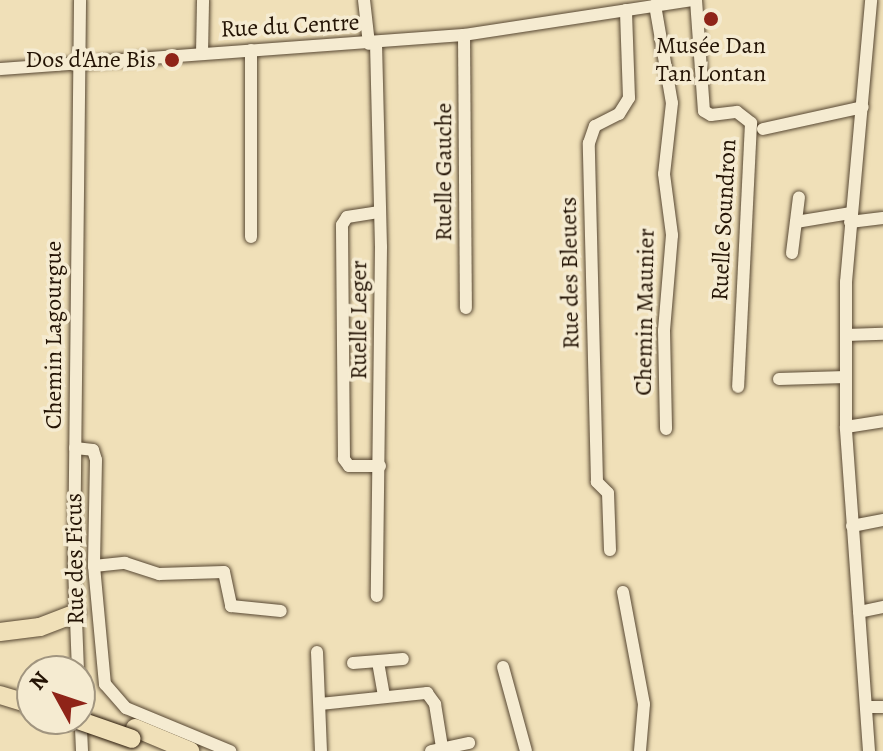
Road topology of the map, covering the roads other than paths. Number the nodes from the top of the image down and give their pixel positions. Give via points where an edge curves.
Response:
1 (80, 0) edge
2 (203, 0) edge
3 (364, 0) edge
4 (695, 0) edge
5 (871, 0) edge
6 (655, 5) junction
7 (626, 10) junction
8 (464, 35) junction
9 (373, 43) junction
10 (251, 50) junction
11 (202, 54) junction
12 (77, 60) junction
13 (0, 69) edge
14 (863, 107) junction
15 (763, 129) dead end
16 (799, 197) dead end
17 (380, 212) junction
18 (851, 217) junction
19 (883, 218) edge
20 (796, 222) junction
21 (251, 237) dead end
22 (792, 253) dead end
23 (466, 308) dead end
24 (883, 334) edge
25 (846, 335) junction
26 (846, 377) junction
27 (779, 379) dead end
28 (738, 387) dead end
29 (883, 421) edge
30 (846, 427) junction
31 (666, 429) dead end
32 (75, 448) junction
33 (380, 466) junction
34 (883, 520) edge
35 (852, 526) junction
36 (610, 550) dead end
37 (94, 566) junction
38 (623, 592) dead end
39 (377, 596) dead end
40 (883, 607) edge
41 (281, 611) dead end
42 (859, 612) junction
43 (76, 613) junction
44 (0, 632) edge
45 (317, 652) dead end
46 (77, 655) edge
47 (403, 659) dead end
48 (378, 662) junction
49 (353, 663) dead end
50 (503, 667) dead end
51 (384, 696) junction
52 (320, 704) junction
53 (866, 707) junction
54 (883, 707) edge
55 (96, 715) edge
56 (96, 724) edge
57 (133, 733) junction
58 (469, 743) dead end
59 (436, 749) edge
60 (157, 751) edge
61 (190, 751) edge
62 (230, 751) edge
63 (321, 751) edge
64 (526, 751) edge
65 (640, 751) edge
66 (869, 751) edge

1 - 12 street, Chemin Lagourgue
2 - 11 street
3 - 9 street, Ruelle Leger
4 - 6 street, Rue du Centre
4 - 28 street, Ruelle Soundron via 704,111 737,112 751,123
5 - 14 street
6 - 7 street, Rue du Centre
6 - 31 street, Chemin Maunier via 672,103 664,174 672,235 664,331
7 - 8 street, Rue du Centre
7 - 36 street, Rue des Bleuets via 629,98 619,114 595,126 589,143 597,482 608,493
8 - 9 street, Rue du Centre
8 - 23 street, Ruelle Gauche
9 - 10 street, Rue du Centre
9 - 17 street, Ruelle Leger
10 - 11 street, Rue du Centre
10 - 21 street
11 - 12 street, Rue du Centre
12 - 13 street, Rue du Centre
12 - 32 street, Chemin Lagourgue
14 - 15 street
14 - 18 street
16 - 20 street
17 - 33 street, Ruelle Leger
17 - 33 street via 347,217 342,225 344,459 349,466
18 - 19 street
18 - 20 street
18 - 25 street
20 - 22 street
24 - 25 street
25 - 26 street
26 - 27 street
26 - 30 street
29 - 30 street
30 - 35 street
32 - 37 street, Rue des Ficus via 93,450 96,460
32 - 43 street, Chemin Lagourgue
33 - 39 street, Ruelle Leger
34 - 35 street
35 - 42 street
37 - 41 street via 125,563 159,574 224,572 231,606
37 - 62 street, Rue des Ficus via 100,660 112,697 126,708
38 - 65 street via 644,704
40 - 42 street
42 - 53 street
43 - 44 highway via 40,627
43 - 46 street, Chemin Lagourgue
45 - 52 street
47 - 48 street
48 - 49 street
48 - 51 street
50 - 64 street
51 - 52 street
51 - 59 street via 431,696
52 - 63 street
53 - 54 street
53 - 66 street
55 - 57 highway
56 - 57 highway, bridge
57 - 60 highway
57 - 61 highway
58 - 59 street

